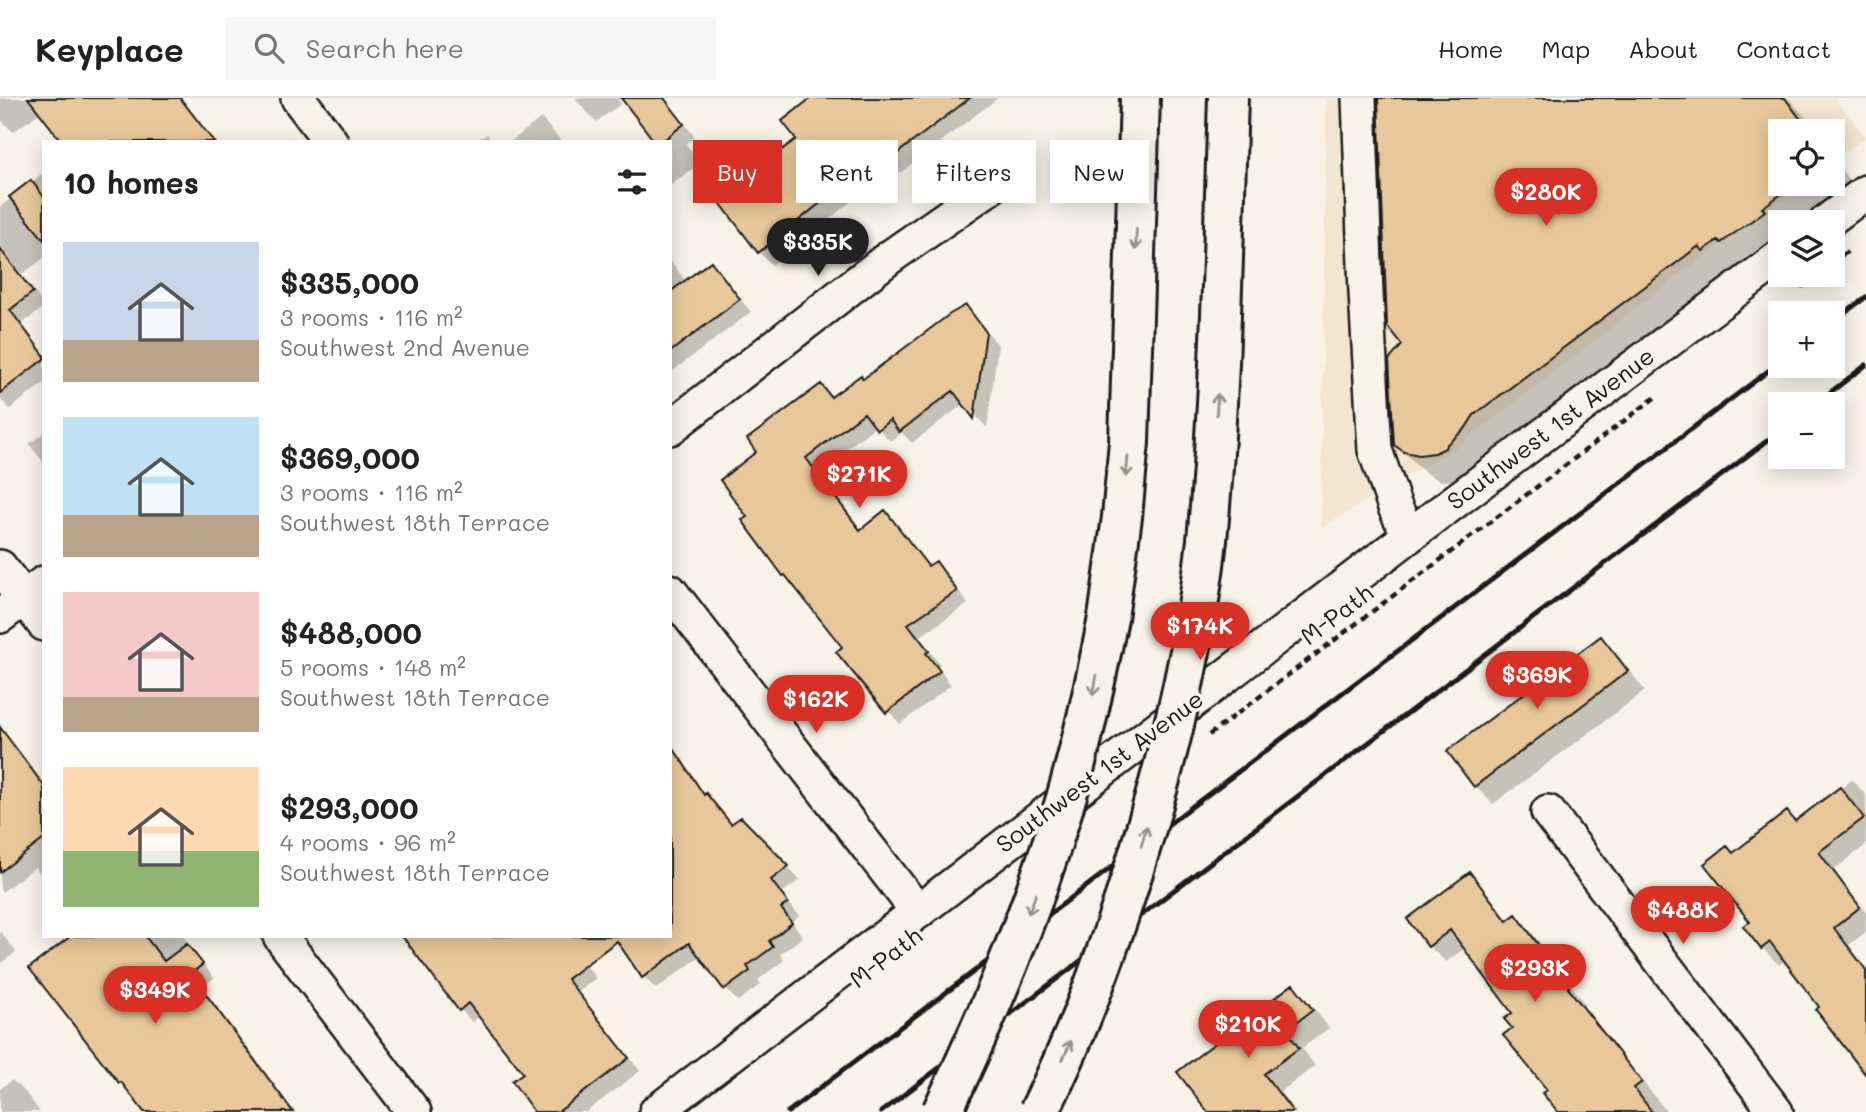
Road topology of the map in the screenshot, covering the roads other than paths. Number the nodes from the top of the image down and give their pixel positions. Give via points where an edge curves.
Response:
1 (298, 98) edge
2 (1140, 98) edge
3 (1228, 98) edge
4 (1359, 98) edge
5 (330, 140) edge
6 (1866, 192) edge
7 (968, 203) edge
8 (1842, 210) edge
9 (1768, 266) edge
10 (672, 426) edge
11 (1409, 536) junction
12 (0, 567) edge
13 (672, 594) edge
14 (23, 599) edge
15 (42, 622) edge
16 (1548, 812) dead end
17 (918, 912) junction
18 (282, 938) edge
19 (414, 1112) edge
20 (656, 1112) edge
21 (942, 1112) edge
22 (1038, 1112) edge
23 (1776, 1112) edge

1 - 5 street
2 -> 21 highway, bridge via 1129,442 1108,618 1089,712 1036,893 991,1009
22 -> 3 highway, bridge via 1077,1028 1133,875 1190,650 1213,472
4 - 11 street via 1375,450
6 - 8 street
7 - 10 street via 890,257
9 - 11 street, Southwest 1st Avenue
11 - 17 street, Southwest 1st Avenue
12 - 14 street
13 - 17 street
14 - 15 street
16 - 23 street
17 - 20 street, Southwest 1st Avenue
18 - 19 street

